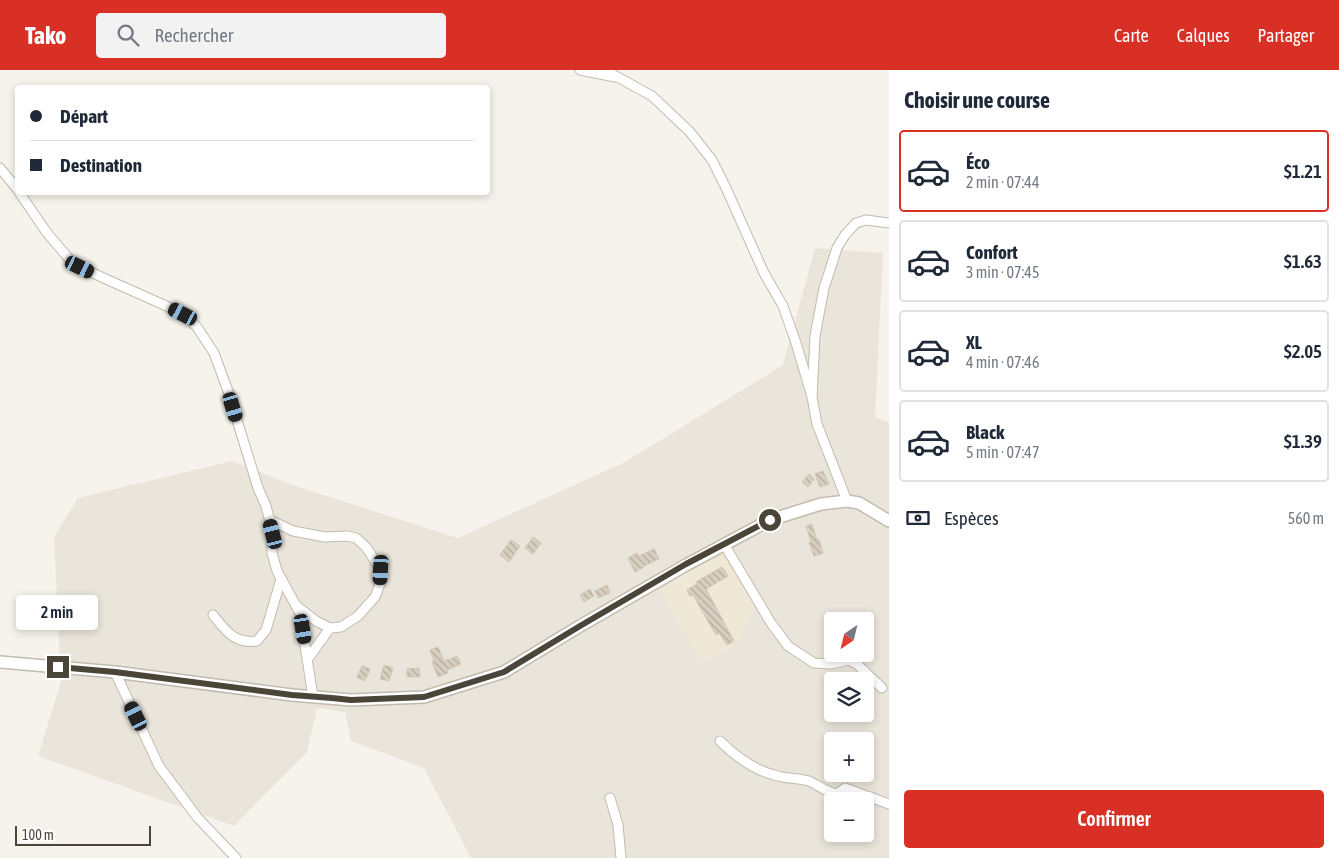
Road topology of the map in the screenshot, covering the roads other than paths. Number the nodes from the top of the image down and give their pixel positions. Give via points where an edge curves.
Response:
1 (580, 70) edge
2 (608, 70) edge
3 (620, 78) junction
4 (0, 168) edge
5 (15, 187) edge
6 (21, 195) edge
7 (889, 223) edge
8 (812, 397) junction
9 (847, 500) junction
10 (270, 520) junction
11 (889, 521) edge
12 (724, 544) junction
13 (281, 578) junction
14 (295, 604) junction
15 (213, 615) dead end
16 (330, 628) junction
17 (308, 660) junction
18 (0, 662) edge
19 (115, 672) junction
20 (882, 688) dead end
21 (313, 697) junction
22 (720, 741) dead end
23 (610, 798) dead end
24 (889, 804) edge
25 (236, 858) edge
26 (622, 858) edge

1 - 3 street
2 - 3 street
3 - 8 street via 652,96 690,132 712,160 764,273 784,306
4 - 5 street
6 - 10 street via 71,261 183,314 197,327 214,353
7 - 8 street via 866,220 856,223 837,248 824,288 815,336
8 - 9 street via 817,424
9 - 11 street via 859,503
9 - 12 street via 821,504 770,520
10 - 13 street via 272,553
10 - 16 street via 293,531 356,538 381,570 375,597 358,616 341,627
12 - 20 street via 788,646 814,664 849,660
12 - 21 street via 504,672 424,697 351,700
13 - 14 street
13 - 15 street via 266,630 257,640 247,642 234,638
14 - 16 street
14 - 17 street via 300,613
16 - 17 street
17 - 21 street
18 - 19 street
19 - 21 street
19 - 25 street via 159,766 198,817
22 - 24 street via 742,761 760,770 808,781 836,794 845,788
23 - 26 street via 618,825

